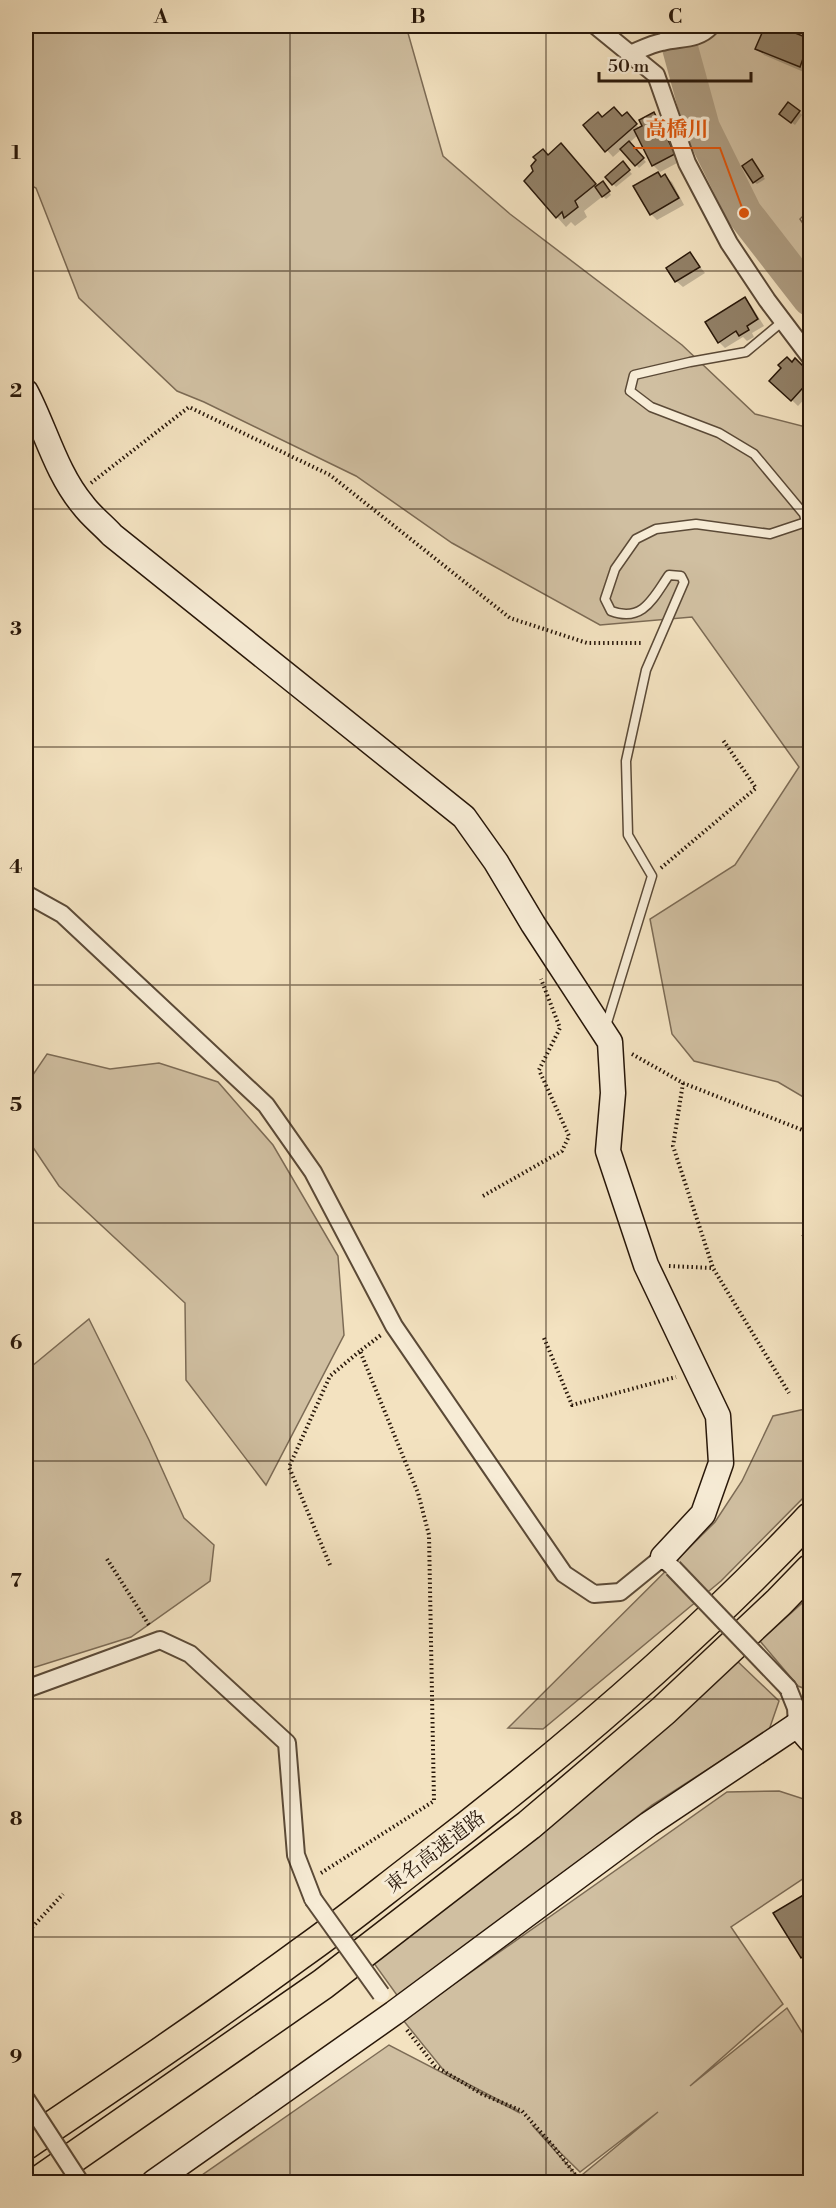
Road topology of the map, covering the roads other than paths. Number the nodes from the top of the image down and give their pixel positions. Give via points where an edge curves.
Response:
1 (596, 26) edge
2 (711, 26) edge
3 (630, 54) junction
4 (783, 321) junction
5 (810, 357) edge
6 (26, 392) edge
7 (26, 894) edge
8 (607, 1037) junction
9 (810, 1518) edge
10 (668, 1563) junction
11 (810, 1570) edge
12 (26, 1689) edge
13 (804, 1733) edge
14 (388, 2004) junction
15 (26, 2099) edge
16 (26, 2144) edge
17 (38, 2182) edge
18 (80, 2182) edge
19 (154, 2182) edge

1 - 3 street
2 - 3 street via 704,34 661,42
3 - 4 street via 656,75 687,163 729,243
4 - 5 street
4 - 8 lane via 746,352 634,375 630,391 651,407 719,433 754,454 804,514 806,522 770,534 696,524 657,529 636,539 615,569 605,599 611,611 623,616 645,609 669,575 681,576 684,582 646,670 626,761 628,835 652,876
6 - 8 street via 82,505 112,535 464,817
7 - 10 street via 62,914 266,1105 313,1172 394,1326 564,1574 594,1593 620,1592
8 - 10 street via 613,1093 608,1151 646,1265 718,1416 721,1463 703,1514
9 - 16 highway, 東名高速道路 via 768,1563 638,1685 505,1797 302,1953
10 - 13 street, bridge via 788,1688
11 - 17 highway, 東名高速道路 via 663,1711 528,1825 323,1984
12 - 14 street, bridge via 160,1640 190,1654 287,1743 296,1855 306,1883 313,1899
13 - 14 street via 649,1824
14 - 19 street
15 - 18 street, bridge

